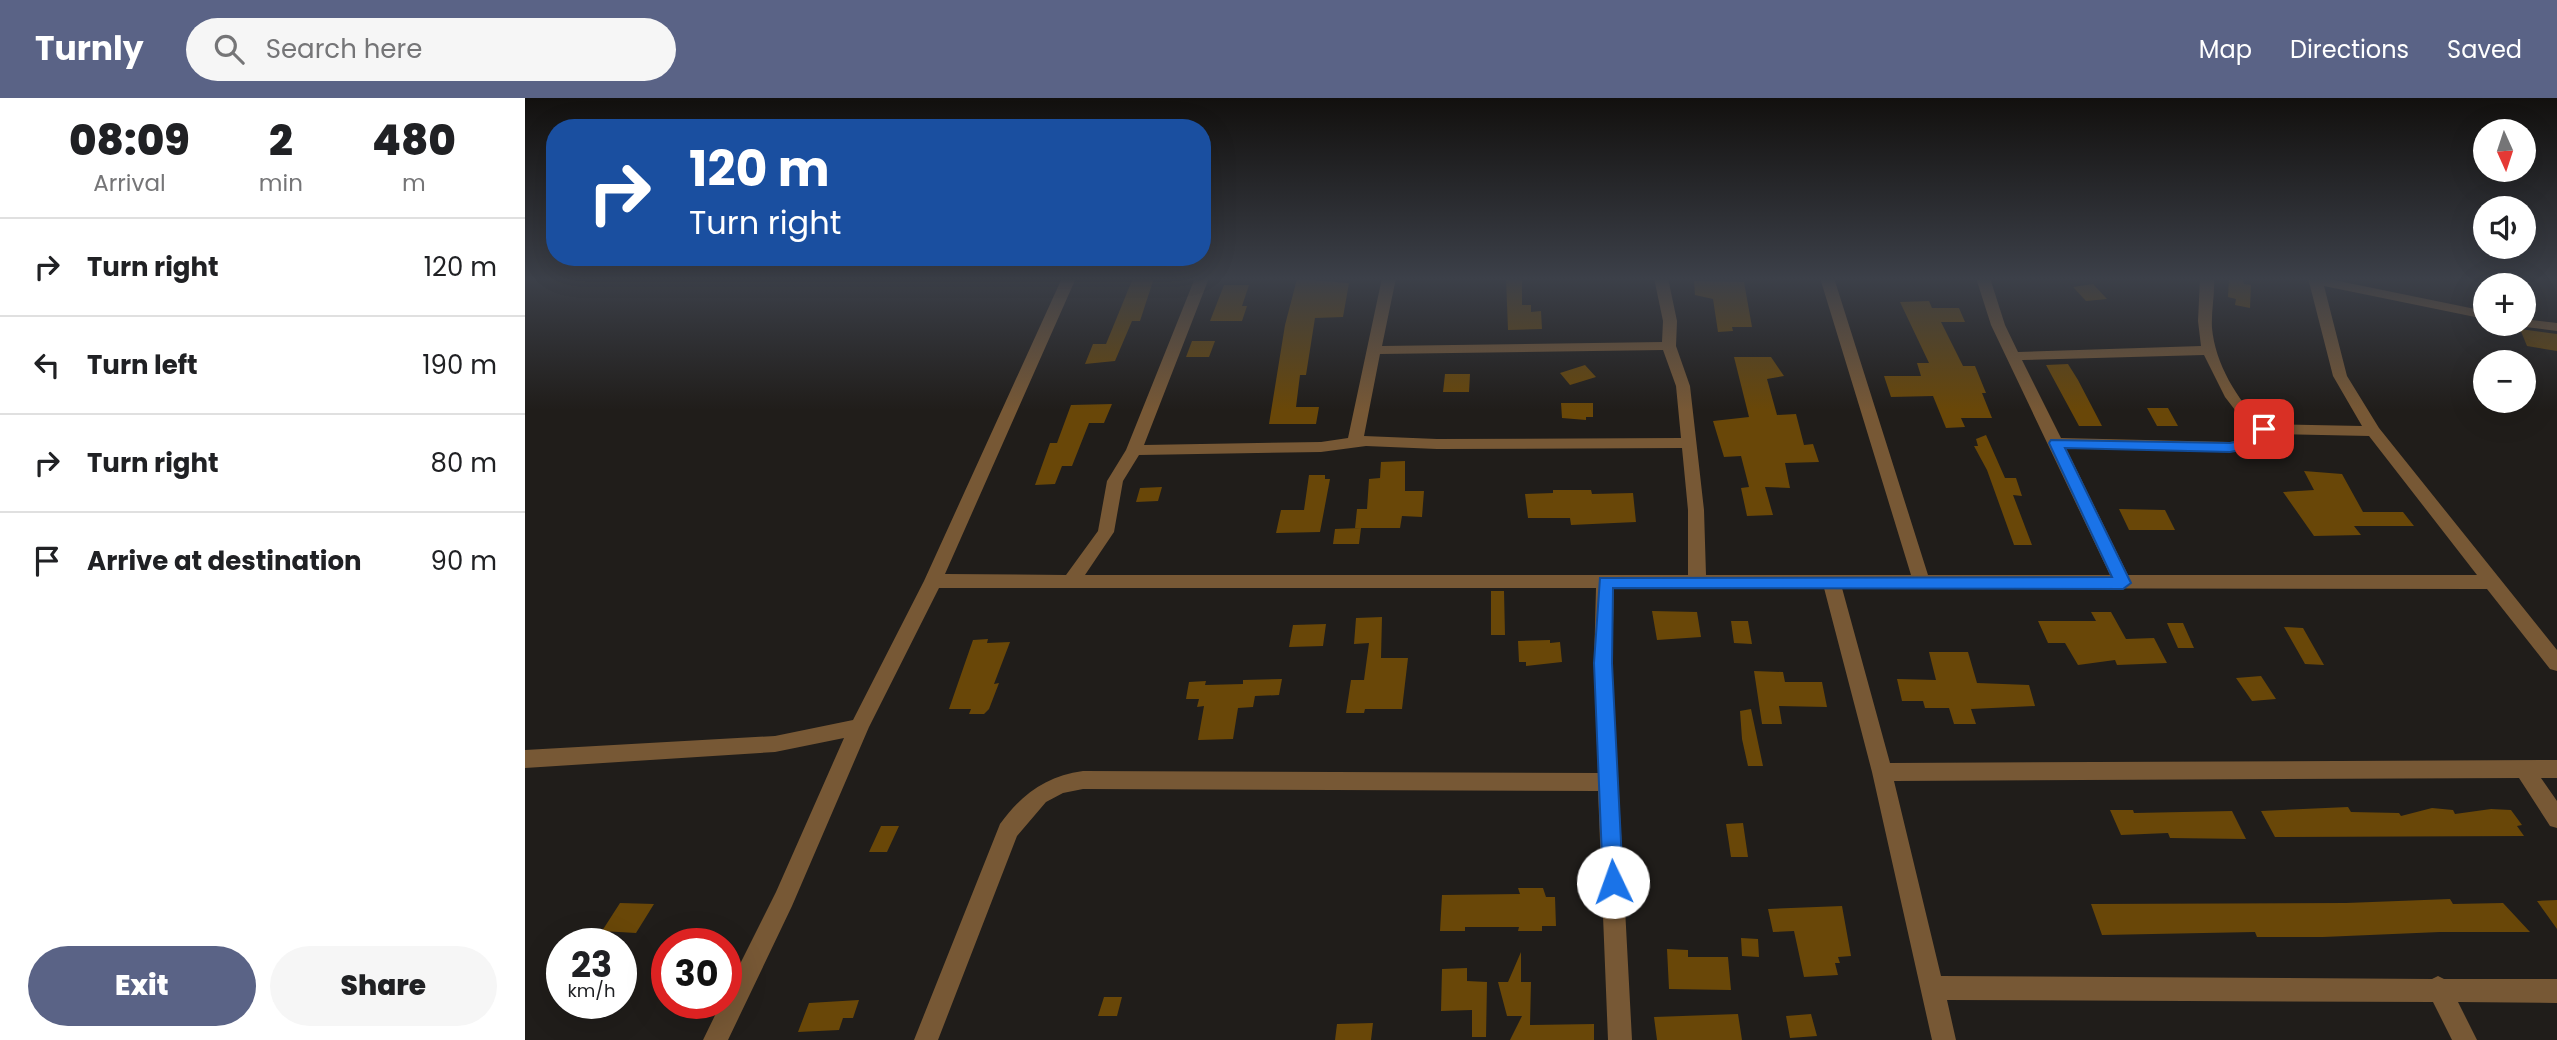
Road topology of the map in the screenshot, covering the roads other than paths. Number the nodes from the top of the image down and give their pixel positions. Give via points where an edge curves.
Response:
1 (1049, 322) edge
2 (1185, 322) edge
3 (1379, 322) edge
4 (1669, 322) edge
5 (1841, 322) edge
6 (1997, 322) edge
7 (2204, 322) edge
8 (2326, 322) edge
9 (2536, 325) edge
10 (2557, 327) edge
11 (1668, 346) junction
12 (1372, 350) junction
13 (2208, 350) junction
14 (2014, 356) junction
15 (2260, 431) junction
16 (2373, 431) junction
17 (1355, 442) junction
18 (1689, 443) junction
19 (2056, 443) junction
20 (1134, 450) junction
21 (933, 581) junction
22 (1071, 582) junction
23 (1605, 582) junction
24 (1696, 582) junction
25 (2492, 582) junction
26 (1832, 583) junction
27 (1922, 583) junction
28 (2123, 583) junction
29 (2557, 664) edge
30 (859, 727) junction
31 (525, 759) edge
32 (2524, 769) junction
33 (2557, 769) edge
34 (1882, 772) junction
35 (1608, 782) junction
36 (2557, 819) edge
37 (1933, 988) junction
38 (2438, 988) junction
39 (2557, 990) edge
40 (715, 1040) edge
41 (926, 1040) edge
42 (1620, 1040) edge
43 (1944, 1040) edge
44 (2465, 1040) edge

1 - 21 street
2 - 20 street
3 - 12 street
4 - 11 street
5 - 27 street
6 - 14 street
7 - 13 street
8 - 16 street via 2340,376
9 - 10 street
11 - 12 street
11 - 18 street via 1683,386
12 - 17 street
13 - 14 street
13 - 15 street via 2236,407
14 - 19 street
15 - 16 street
15 - 19 street via 2251,443 2230,447
16 - 25 street
17 - 18 street
17 - 20 street via 1321,447
18 - 24 street via 1696,510
19 - 28 street
20 - 22 street via 1115,481 1105,532
21 - 22 street
21 - 30 street
22 - 23 street
23 - 24 street
23 - 35 street via 1602,638
24 - 26 street
25 - 28 street
25 - 29 street
26 - 27 street
26 - 34 street
27 - 28 street
30 - 31 street via 775,744
30 - 40 street via 784,900
32 - 33 street
32 - 34 street
32 - 36 street
34 - 37 street
35 - 41 street via 1083,780 1051,787 1028,803 1008,831
35 - 42 street
37 - 38 street
37 - 43 street
38 - 39 street
38 - 44 street

